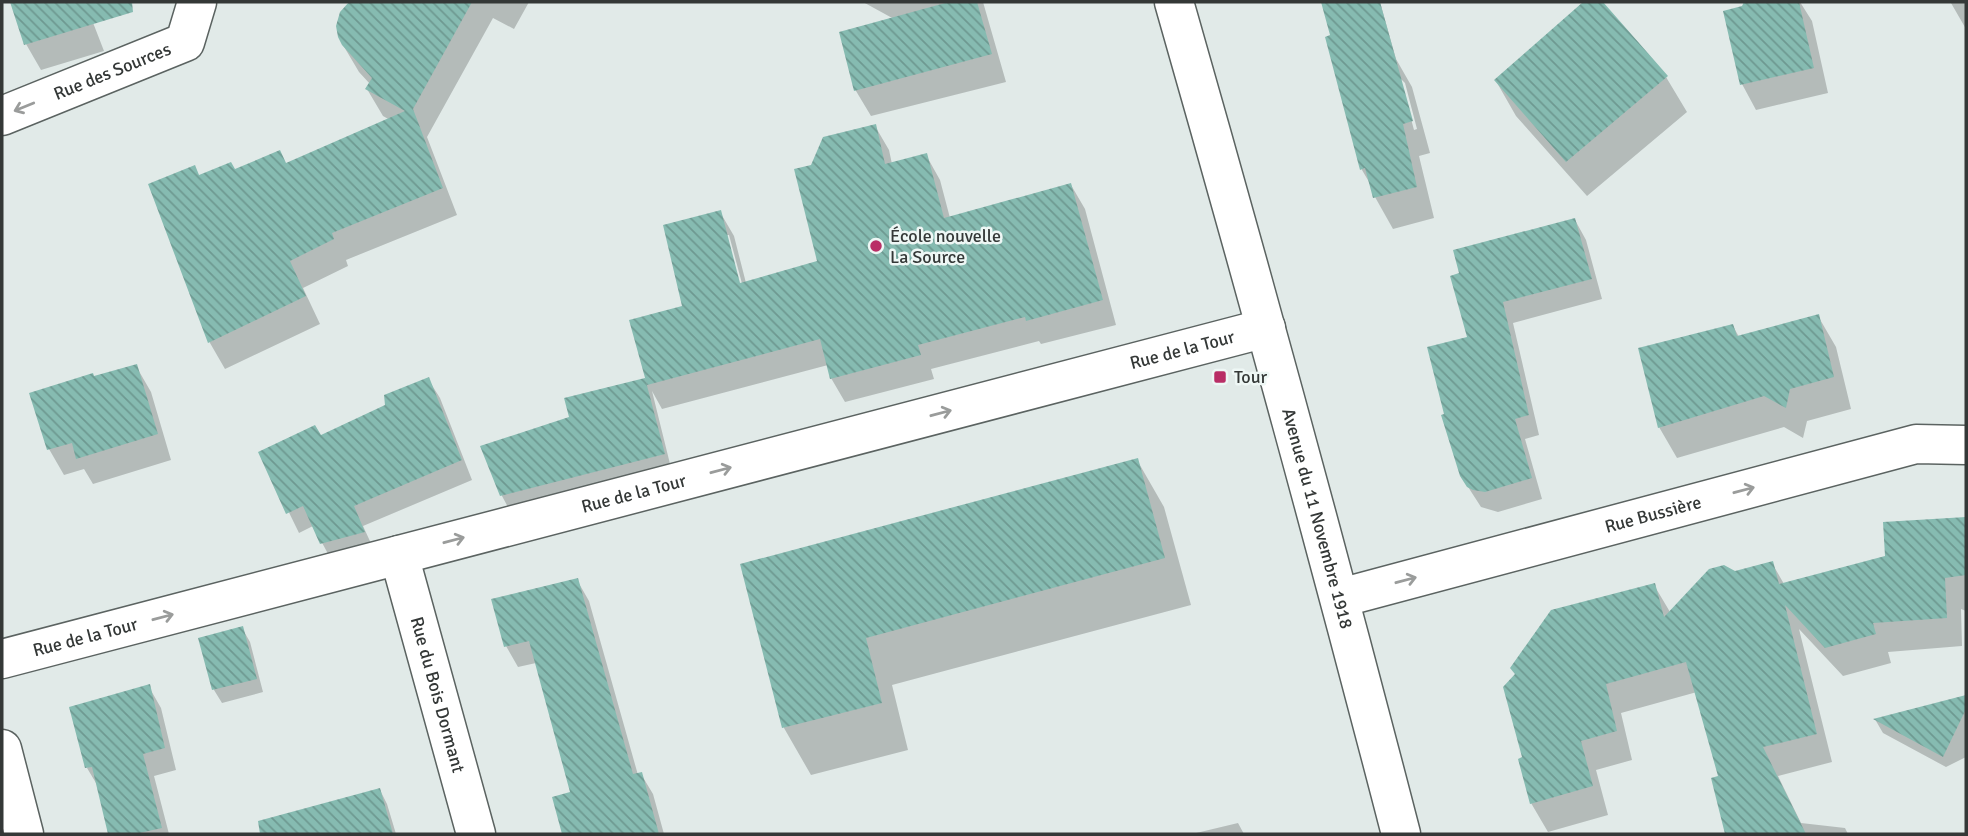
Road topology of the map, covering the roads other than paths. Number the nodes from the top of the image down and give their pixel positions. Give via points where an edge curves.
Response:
1 (197, 2) edge
2 (1174, 2) edge
3 (2, 116) edge
4 (1266, 328) junction
5 (1966, 445) edge
6 (398, 555) junction
7 (1340, 598) junction
8 (2, 659) edge
9 (2, 749) edge
10 (24, 834) edge
11 (476, 834) edge
12 (1401, 834) edge

1 -> 3 street, Rue des Sources via 185,42
2 - 4 street, Avenue du 11 Novembre 1918
6 -> 4 street, Rue de la Tour
4 - 7 street, Avenue du 11 Novembre 1918
7 -> 5 street, Rue Bussière via 1916,444
8 -> 6 street, Rue de la Tour
6 - 11 street, Rue du Bois Dormant
7 - 12 street, Avenue du 11 Novembre 1918
9 - 10 street

